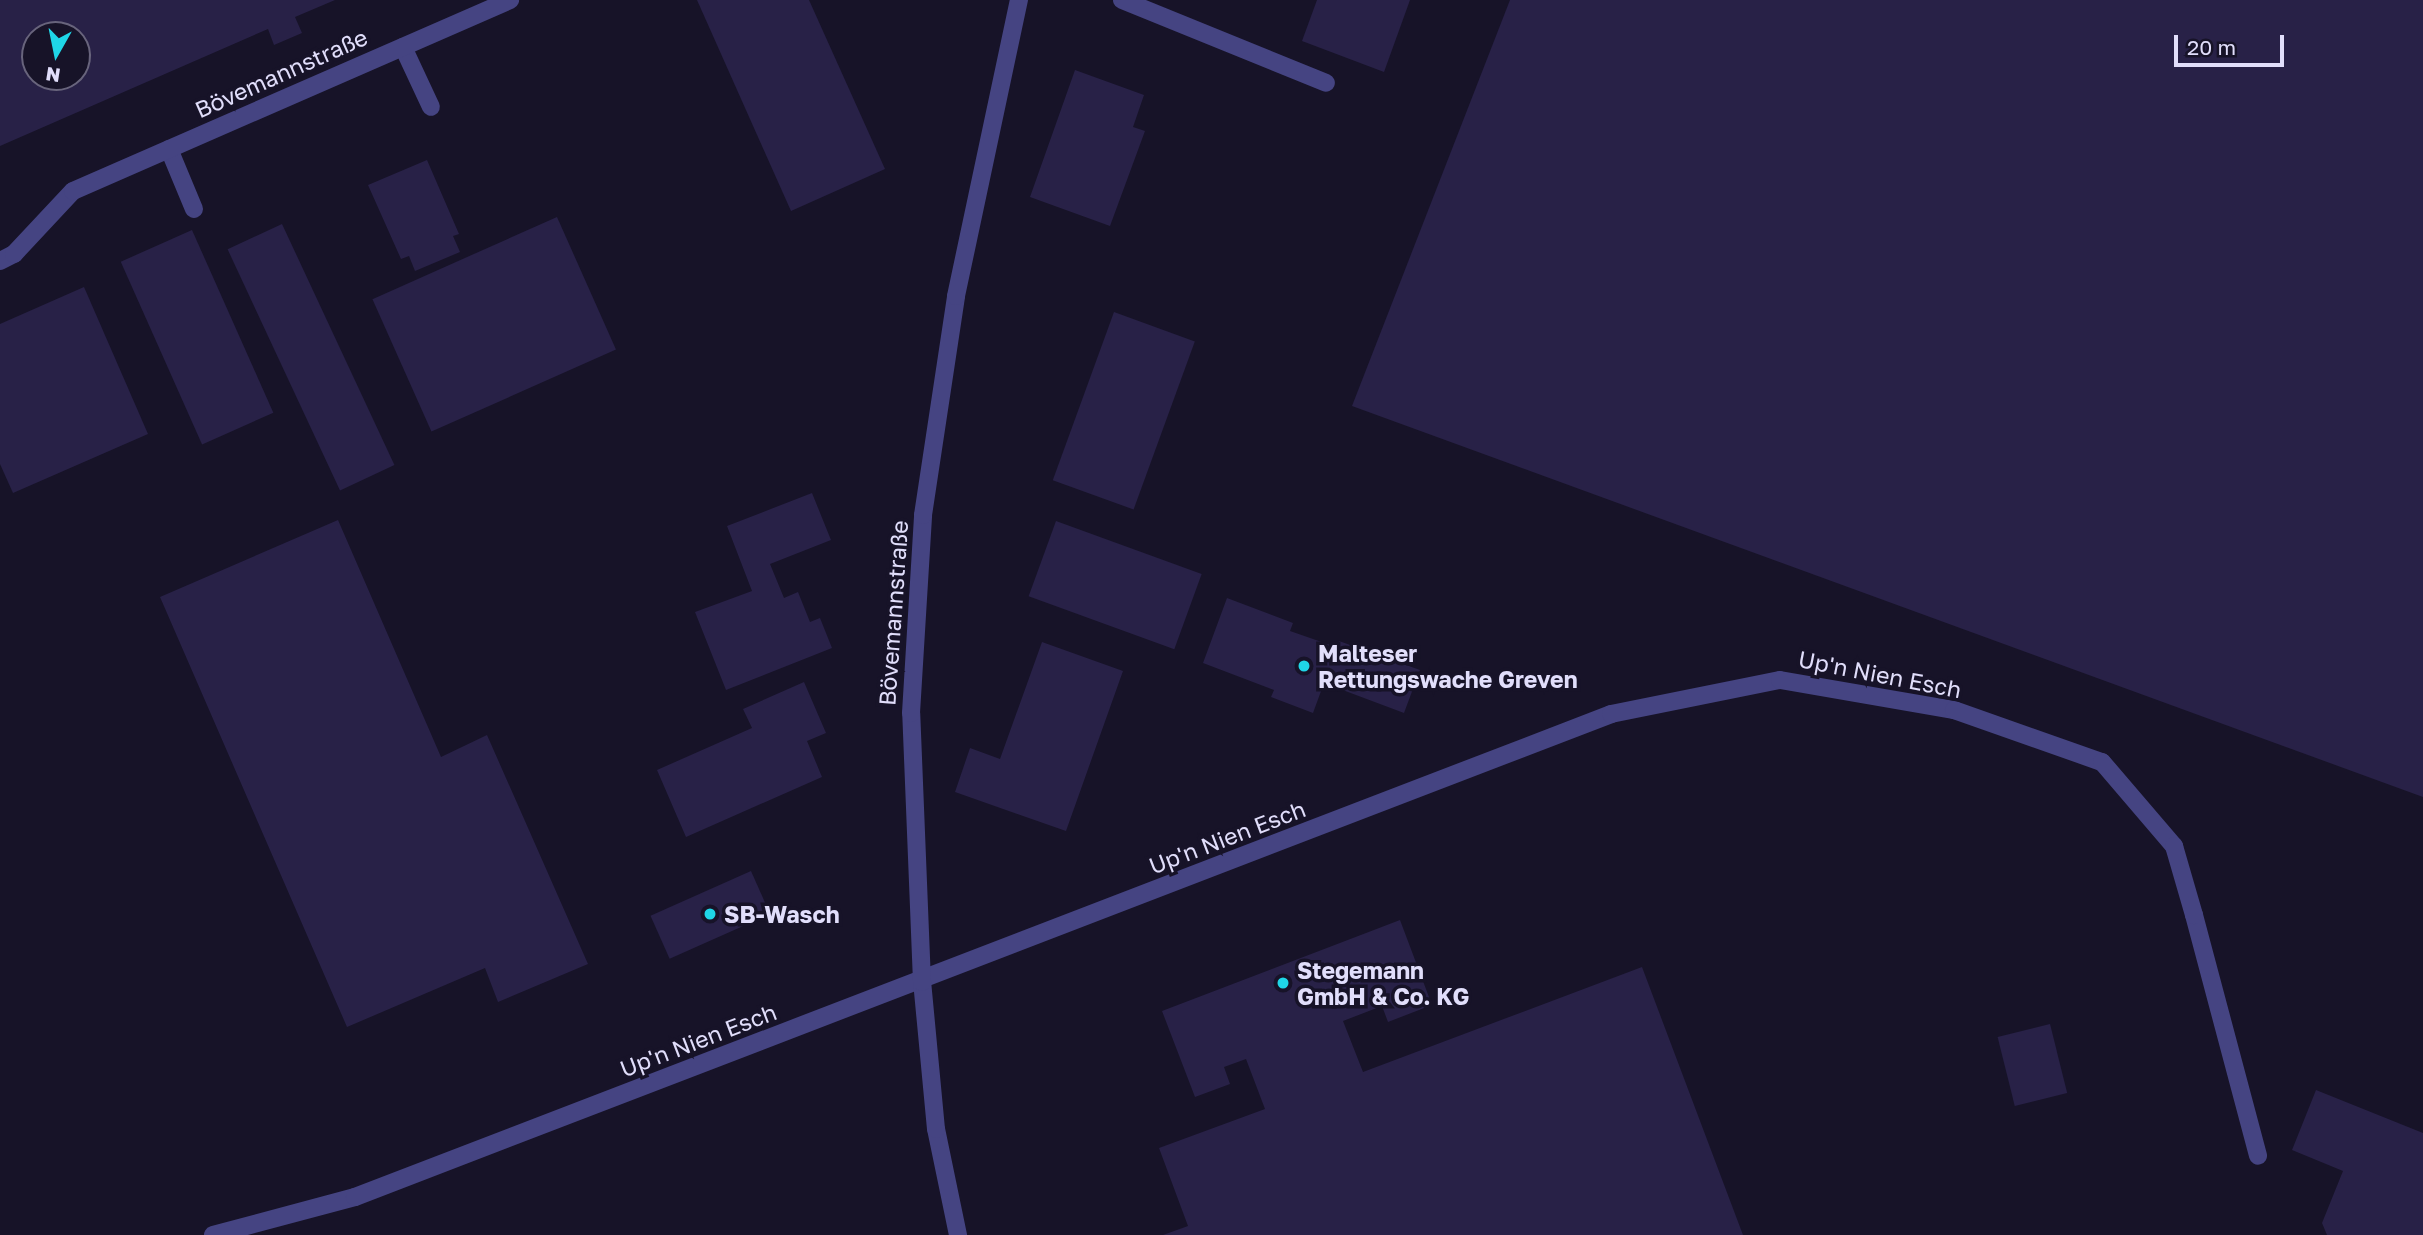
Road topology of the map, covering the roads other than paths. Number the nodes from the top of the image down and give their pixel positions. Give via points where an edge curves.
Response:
1 (510, 0) edge
2 (1019, 0) edge
3 (1122, 0) edge
4 (404, 47) junction
5 (1326, 83) dead end
6 (431, 107) dead end
7 (169, 149) junction
8 (194, 209) dead end
9 (0, 261) edge
10 (922, 982) junction
11 (2258, 1156) dead end
12 (213, 1235) edge
13 (958, 1235) edge

1 - 4 street, Bövemannstraße
2 - 10 street, Bövemannstraße via 956,296 923,515 911,713
3 - 5 street
4 - 6 street
4 - 7 street, Bövemannstraße
7 - 8 street
7 - 9 street, Bövemannstraße via 73,191 14,254
10 - 11 street, Up'n Nien Esch via 1611,714 1780,680 1954,710 2102,762 2174,846
10 - 12 street, Up'n Nien Esch via 355,1197
10 - 13 street, Bövemannstraße via 936,1129

